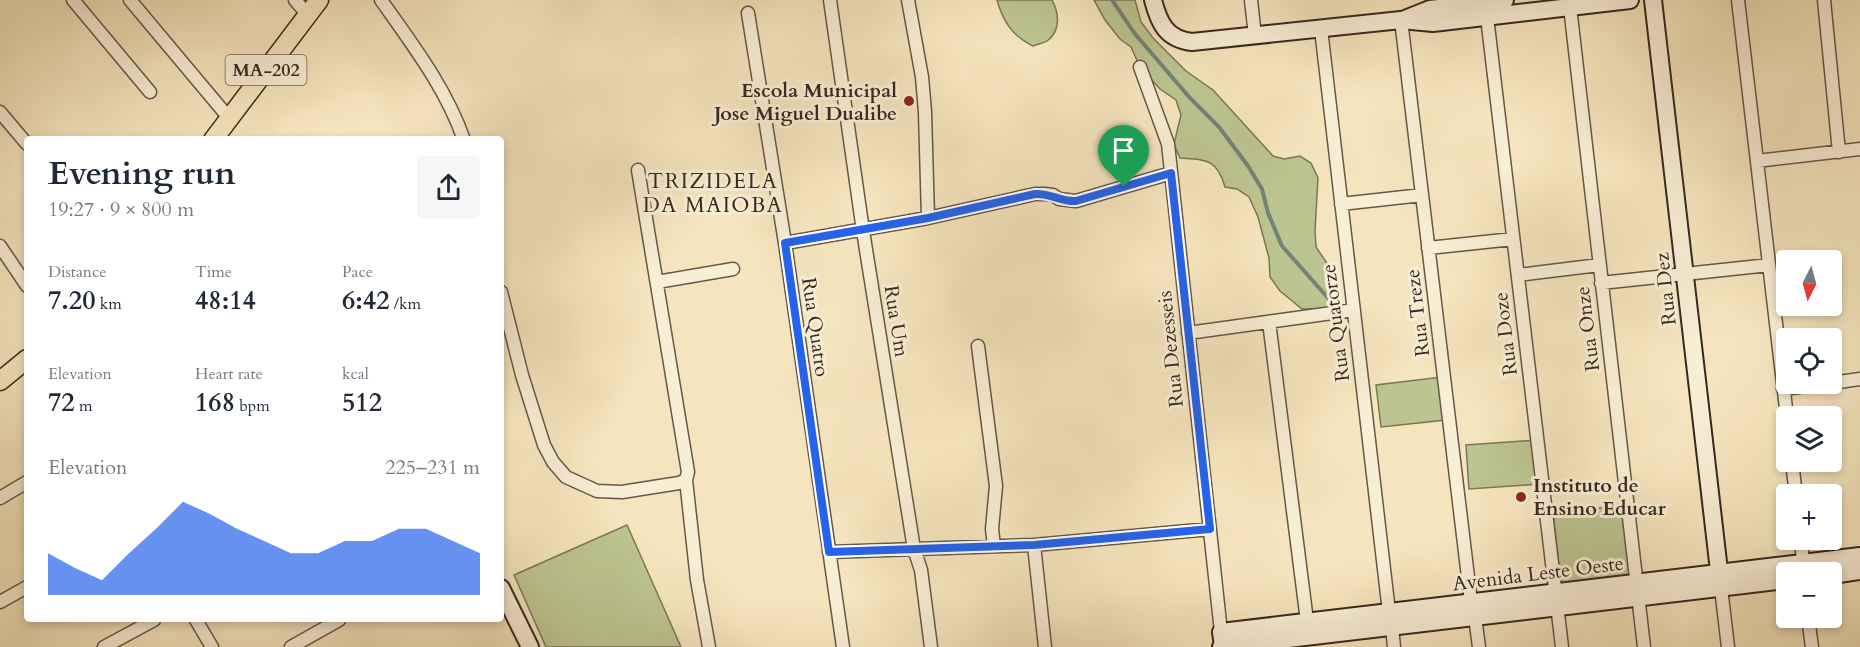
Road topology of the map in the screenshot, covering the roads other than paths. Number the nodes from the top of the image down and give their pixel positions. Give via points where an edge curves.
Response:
1 (130, 0) edge
2 (295, 0) edge
3 (319, 0) edge
4 (381, 0) edge
5 (830, 0) edge
6 (908, 0) edge
7 (1153, 0) edge
8 (1251, 0) edge
9 (1505, 0) edge
10 (1630, 0) edge
11 (1653, 0) edge
12 (1738, 0) edge
13 (1824, 0) edge
14 (75, 1) edge
15 (1570, 7) junction
16 (748, 13) dead end
17 (308, 15) junction
18 (1487, 17) junction
19 (1401, 20) junction
20 (1320, 29) junction
21 (1255, 36) junction
22 (1140, 67) dead end
23 (150, 92) dead end
24 (0, 112) edge
25 (222, 132) edge
26 (462, 136) edge
27 (24, 140) edge
28 (1860, 149) edge
29 (1839, 152) junction
30 (1757, 161) junction
31 (638, 170) dead end
32 (1171, 173) junction
33 (1422, 195) junction
34 (1341, 204) junction
35 (928, 218) junction
36 (863, 231) junction
37 (1513, 239) junction
38 (785, 243) junction
39 (0, 246) edge
40 (1428, 248) junction
41 (1599, 265) junction
42 (1769, 265) junction
43 (733, 269) dead end
44 (1518, 274) junction
45 (1684, 275) junction
46 (24, 281) edge
47 (657, 282) junction
48 (1601, 283) junction
49 (1354, 310) junction
50 (504, 314) edge
51 (1269, 322) junction
52 (1776, 328) edge
53 (1188, 333) junction
54 (978, 346) dead end
55 (24, 361) edge
56 (1860, 379) edge
57 (0, 381) edge
58 (1842, 382) edge
59 (686, 480) junction
60 (24, 484) edge
61 (0, 498) edge
62 (1210, 529) junction
63 (1034, 545) junction
64 (993, 546) junction
65 (914, 549) junction
66 (1802, 550) edge
67 (829, 552) junction
68 (1860, 556) edge
69 (1803, 562) joint
70 (1776, 568) edge
71 (1860, 571) edge
72 (1842, 574) edge
73 (1719, 580) junction
74 (1776, 580) edge
75 (24, 589) edge
76 (1637, 590) junction
77 (504, 594) edge
78 (1556, 599) junction
79 (0, 602) edge
80 (1473, 609) junction
81 (1390, 619) junction
82 (150, 622) edge
83 (197, 622) edge
84 (335, 622) edge
85 (1809, 628) edge
86 (1308, 635) edge
87 (1222, 643) edge
88 (104, 647) edge
89 (212, 647) edge
90 (291, 647) edge
91 (530, 647) edge
92 (709, 647) edge
93 (843, 647) edge
94 (931, 647) edge
95 (1045, 647) edge
96 (1394, 647) edge
97 (1479, 647) edge
98 (1562, 647) edge
99 (1644, 647) edge
100 (1728, 647) edge
101 (1812, 647) edge

1 - 25 street
2 - 17 street
3 - 17 main road, MA-202
4 - 26 street via 429,69
5 - 36 street, Rua Um
6 - 35 street via 926,112
7 - 21 street via 1164,27 1176,40
8 - 21 street
9 - 19 street via 1430,9
10 - 15 street
11 - 45 street, Rua Dez
12 - 30 street
13 - 29 street
14 - 23 street
15 - 18 street
15 - 41 street, Rua Onze
16 - 38 street, Rua Quatro
17 - 25 main road, MA-202
18 - 19 street via 1433,23
18 - 37 street, Rua Doze
19 - 20 street
19 - 33 street, Rua Treze
20 - 21 street
20 - 34 street, Rua Quatorze
22 - 32 street, Rua Dezesseis via 1168,144
24 - 27 street
28 - 29 street
29 - 30 street
30 - 42 street
31 - 47 street
32 - 35 street via 1076,201 1035,194
32 - 53 street, Rua Dezesseis
33 - 34 street
33 - 40 street, Rua Treze
34 - 49 street, Rua Quatorze
35 - 36 street
36 - 38 street
36 - 65 street, Rua Um
37 - 40 street
37 - 44 street, Rua Doze
38 - 67 street, Rua Quatro
39 - 46 street
40 - 80 street, Rua Treze
41 - 44 street
41 - 48 street, Rua Onze
42 - 45 street
42 - 52 street
43 - 47 street
44 - 78 street, Rua Doze
45 - 48 street
45 - 73 street, Rua Dez
47 - 59 street via 688,472
48 - 76 street, Rua Onze
49 - 51 street
49 - 81 street, Rua Quatorze
50 - 59 street via 544,445 566,477 597,490 622,492
51 - 53 street
51 - 86 street
53 - 62 street, Rua Dezesseis
54 - 64 street via 996,486
55 - 57 main road
56 - 58 street
59 - 92 street
60 - 61 street
62 - 63 street
62 - 87 street, Rua Dezesseis
63 - 64 street
63 - 95 street
64 - 65 street
65 - 67 street
65 - 94 street, Rua Um via 921,570
66 - 69 street
67 - 93 street, Rua Quatro
68 - 69 street, Avenida Leste Oeste
70 - 73 street, Avenida Leste Oeste
71 - 72 street
73 - 74 street, Avenida Leste Oeste
73 - 76 street, Avenida Leste Oeste
73 - 100 street, Rua Dez
75 - 79 street
76 - 78 street, Avenida Leste Oeste
76 - 99 street, Rua Onze
77 - 91 street
78 - 80 street, Avenida Leste Oeste
78 - 98 street, Rua Doze
80 - 81 street, Avenida Leste Oeste
80 - 97 street, Rua Treze
81 - 86 street, Avenida Leste Oeste
81 - 96 street, Rua Quatorze
82 - 88 street
83 - 89 street
84 - 90 street
85 - 101 street
86 - 87 street, Avenida Leste Oeste

